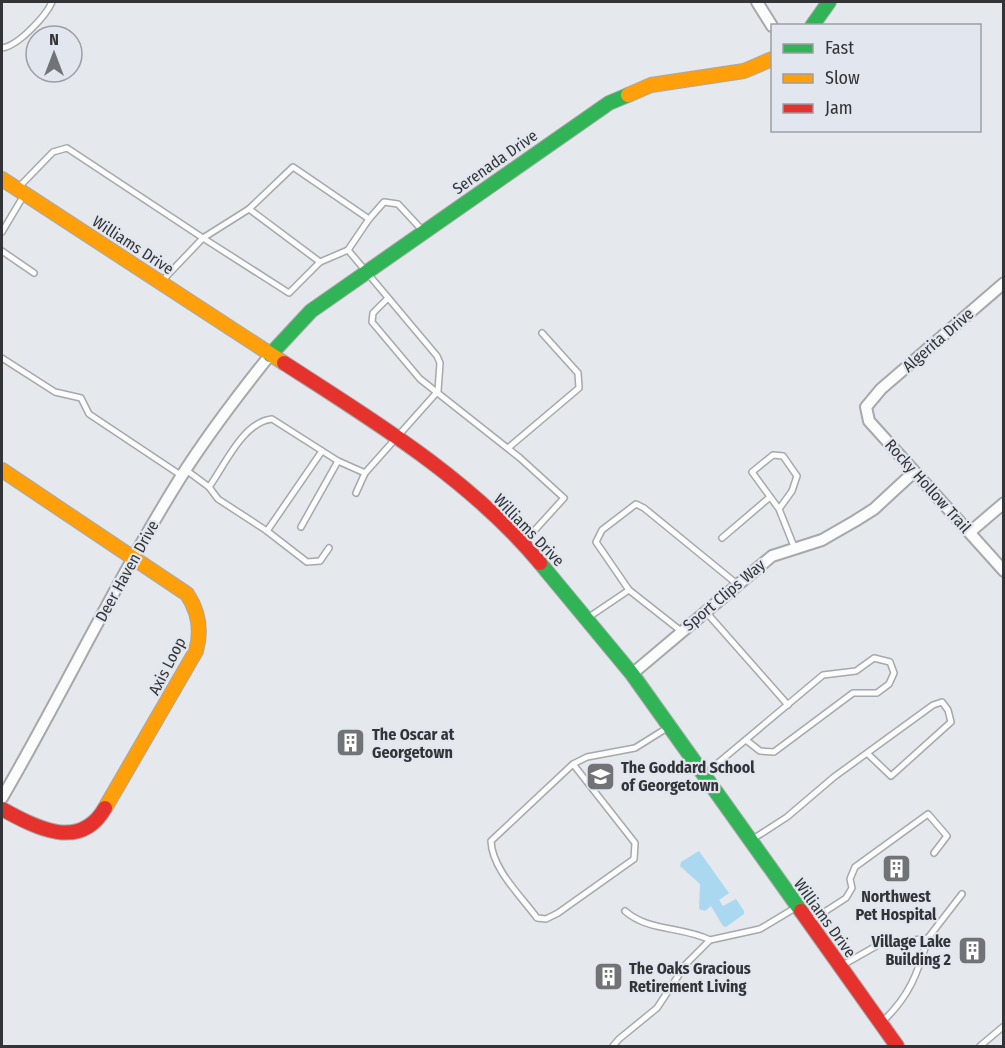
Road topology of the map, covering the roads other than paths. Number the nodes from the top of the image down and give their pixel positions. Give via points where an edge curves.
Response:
1 (52, 2) edge
2 (757, 2) edge
3 (829, 2) edge
4 (771, 24) edge
5 (813, 24) edge
6 (2, 48) edge
7 (771, 59) edge
8 (2, 179) edge
9 (20, 191) junction
10 (249, 209) junction
11 (369, 219) junction
12 (423, 231) junction
13 (2, 232) edge
14 (203, 238) junction
15 (348, 250) junction
16 (2, 251) edge
17 (320, 262) junction
18 (34, 273) dead end
19 (366, 273) junction
20 (160, 283) junction
21 (1004, 283) edge
22 (388, 298) junction
23 (542, 333) dead end
24 (270, 355) junction
25 (2, 358) edge
26 (438, 391) junction
27 (872, 398) joint
28 (396, 436) junction
29 (508, 448) junction
30 (322, 451) junction
31 (338, 461) junction
32 (2, 470) edge
33 (914, 472) junction
34 (184, 473) junction
35 (365, 473) junction
36 (209, 487) junction
37 (356, 493) dead end
38 (770, 497) junction
39 (1004, 503) edge
40 (779, 509) junction
41 (301, 528) dead end
42 (267, 531) junction
43 (970, 532) junction
44 (722, 538) dead end
45 (523, 543) junction
46 (329, 548) dead end
47 (795, 549) junction
48 (133, 557) junction
49 (1004, 571) edge
50 (737, 584) junction
51 (629, 590) junction
52 (705, 610) junction
53 (587, 618) junction
54 (681, 631) junction
55 (632, 674) junction
56 (788, 705) junction
57 (668, 727) junction
58 (746, 740) junction
59 (868, 754) junction
60 (573, 764) junction
61 (702, 776) junction
62 (2, 798) edge
63 (2, 809) edge
64 (749, 841) junction
65 (934, 853) dead end
66 (962, 894) dead end
67 (796, 907) junction
68 (625, 911) dead end
69 (808, 923) junction
70 (928, 938) junction
71 (710, 940) junction
72 (839, 966) junction
73 (880, 1023) junction
74 (1004, 1026) edge
75 (613, 1047) edge
76 (897, 1047) edge
77 (980, 1047) edge

1 - 6 lane via 30,30
2 - 4 street
3 - 5 main road
7 - 12 main road, Serenada Drive via 744,71 667,82 630,92 570,128
8 - 9 main road, Williams Drive
9 - 13 lane
9 - 14 lane via 53,152 68,148
9 - 20 main road, Williams Drive
10 - 11 lane via 293,167
10 - 14 lane
10 - 17 lane
11 - 12 lane via 384,202 398,204
11 - 15 lane
12 - 19 main road, Serenada Drive
14 - 17 lane via 289,293
14 - 20 lane
15 - 17 lane
15 - 19 lane
16 - 18 lane
19 - 22 lane
19 - 24 main road, Serenada Drive via 301,319
20 - 24 main road, Williams Drive
21 - 27 street, Algerita Drive
22 - 26 lane via 437,356
22 - 26 lane via 373,313 374,327 420,379
23 - 29 lane via 578,373 579,388
24 - 28 main road, Williams Drive
24 - 34 street, Deer Haven Drive
25 - 34 lane via 55,392 81,398 89,414
26 - 28 lane
26 - 29 lane
27 - 33 street, Rocky Hollow Trail via 866,407 869,421
28 - 35 lane
28 - 45 main road, Williams Drive
29 - 45 lane via 564,498
30 - 31 lane
30 - 36 lane via 272,419 260,421 250,429
30 - 42 lane
31 - 35 lane
31 - 41 lane
32 - 48 main road, Axis Loop
33 - 43 street, Rocky Hollow Trail
33 - 47 street, Sport Clips Way via 874,509 822,540
34 - 36 lane
34 - 48 street, Deer Haven Drive
35 - 37 lane
36 - 42 lane via 218,499
38 - 40 lane
38 - 40 lane via 752,472 773,455 783,456 797,476
38 - 44 lane
39 - 43 street
40 - 47 lane
42 - 46 lane via 308,562 320,561
43 - 49 street, Rocky Hollow Trail
45 - 53 main road, Williams Drive
47 - 50 street, Sport Clips Way via 772,556
48 - 62 street, Deer Haven Drive
48 - 63 main road, Axis Loop via 181,589 192,601 199,618 196,651 99,819 78,832 51,833
50 - 51 lane via 636,504 602,530 596,542
50 - 52 street, Sport Clips Way
51 - 53 lane
51 - 54 lane
52 - 54 street, Sport Clips Way
52 - 56 lane
53 - 55 main road, Williams Drive
54 - 55 street, Sport Clips Way
55 - 57 main road, Williams Drive
56 - 58 lane
56 - 58 lane via 823,675 856,671 874,658 892,666 894,673 883,689 877,693 853,693 774,752 760,751
57 - 60 lane via 636,748 587,757
57 - 61 main road, Williams Drive
58 - 61 lane
59 - 59 lane via 933,705 942,702 948,710 951,722 891,776
59 - 64 lane via 787,817
60 - 60 lane via 491,841 491,852 499,866 537,918 546,919 558,913 634,859 635,843
61 - 64 main road, Williams Drive
64 - 67 main road, Williams Drive
65 - 69 lane via 947,836 928,814 855,867 846,898
66 - 70 lane
67 - 69 main road, Williams Drive
67 - 71 lane via 760,929
68 - 71 lane via 638,922
69 - 72 main road, Williams Drive
70 - 72 lane via 878,945
70 - 73 lane via 920,968 901,1005
71 - 75 lane via 686,964 657,1008
72 - 73 main road, Williams Drive
73 - 76 main road, Williams Drive
74 - 77 lane

